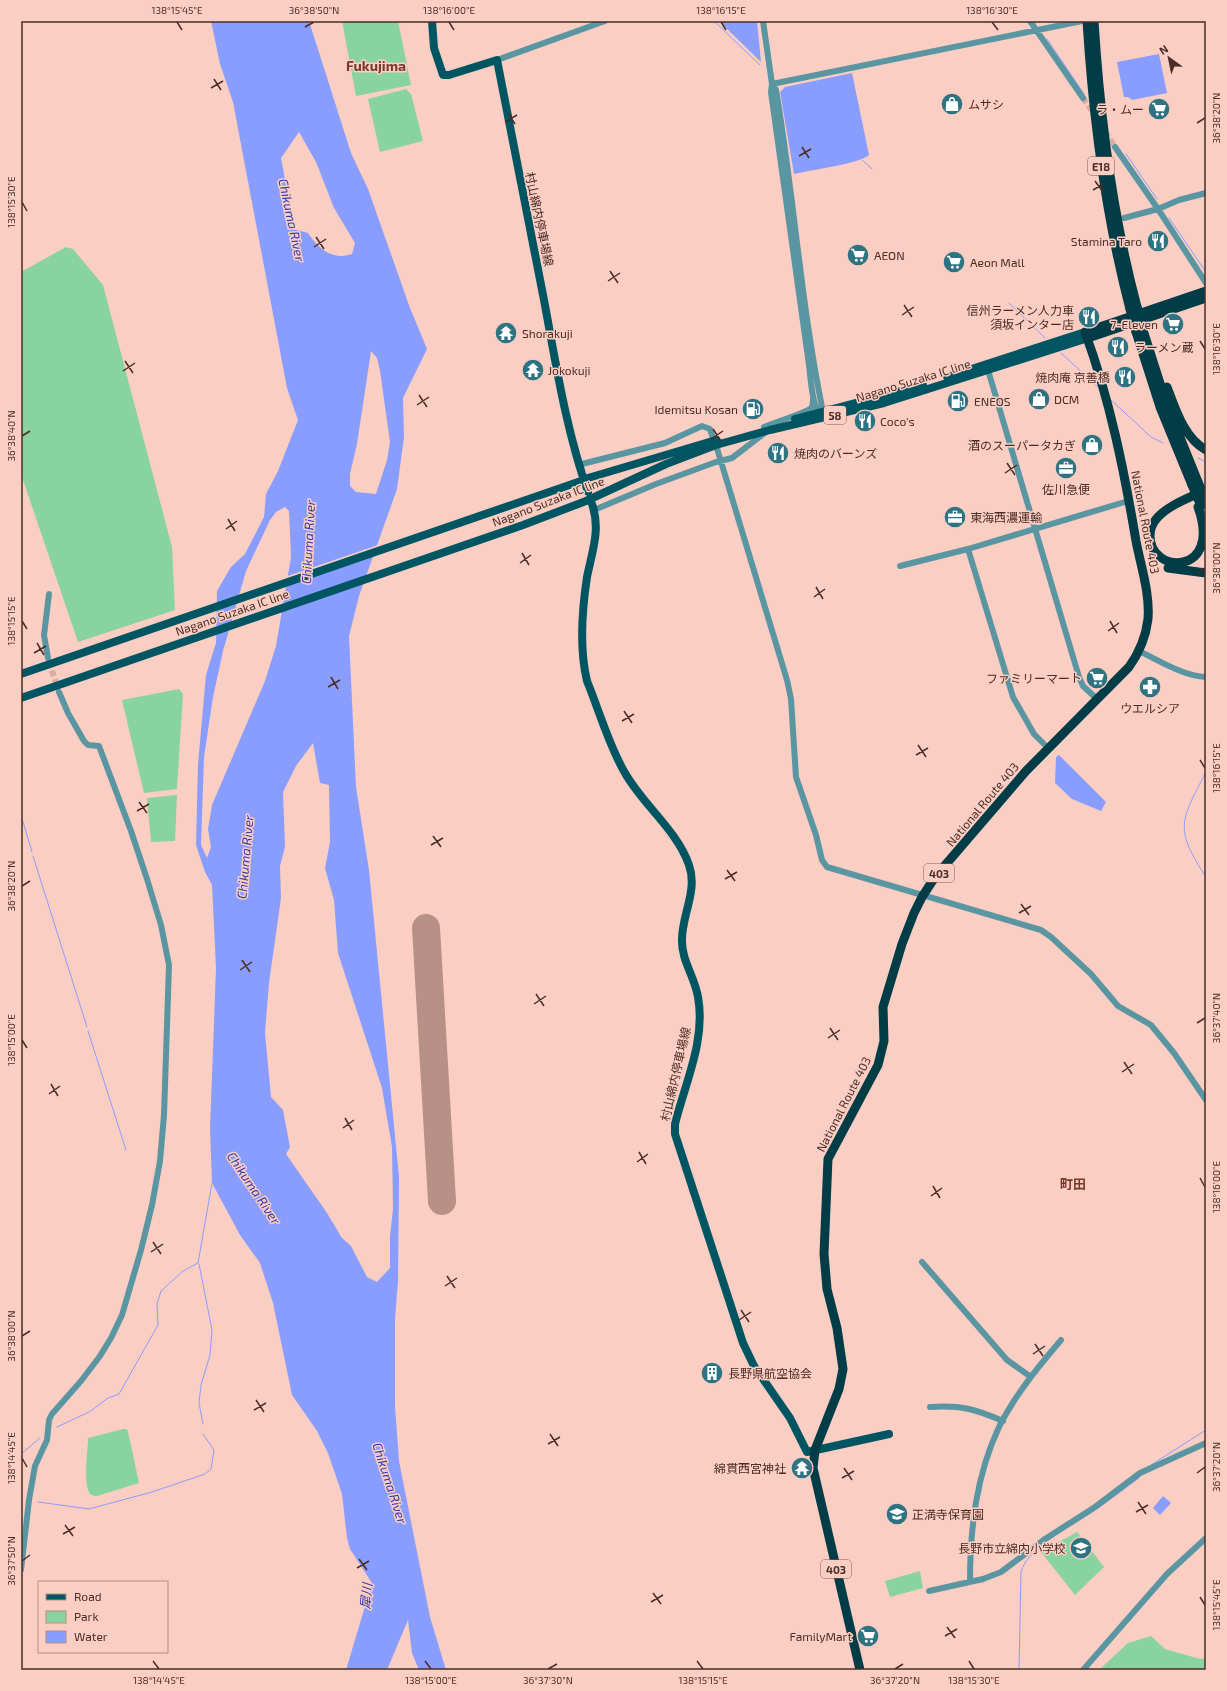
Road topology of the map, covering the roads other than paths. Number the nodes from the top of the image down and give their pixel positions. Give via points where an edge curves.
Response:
1 (432, 21) edge
2 (605, 21) edge
3 (763, 21) edge
4 (1030, 21) edge
5 (1082, 21) edge
6 (1087, 21) edge
7 (1094, 21) edge
8 (1036, 31) junction
9 (497, 60) junction
10 (772, 84) junction
11 (1083, 98) tunnel mouth
12 (1116, 147) tunnel mouth
13 (1206, 193) edge
14 (1158, 208) junction
15 (1124, 218) dead end
16 (1206, 284) edge
17 (1206, 291) edge
18 (1206, 298) edge
19 (1133, 308) junction
20 (1141, 331) junction
21 (1087, 335) junction
22 (988, 370) junction
23 (814, 396) junction
24 (820, 415) junction
25 (767, 429) junction
26 (715, 443) junction
27 (1206, 450) edge
28 (721, 462) junction
29 (578, 465) junction
30 (1196, 484) edge
31 (1206, 489) edge
32 (588, 492) dead end
33 (1128, 500) junction
34 (1202, 504) edge
35 (593, 507) joint
36 (1206, 516) edge
37 (1036, 528) junction
38 (968, 549) junction
39 (900, 566) dead end
40 (1206, 573) edge
41 (49, 594) dead end
42 (1139, 651) junction
43 (48, 658) tunnel mouth
44 (21, 674) edge
45 (1206, 677) edge
46 (59, 692) tunnel mouth
47 (21, 698) edge
48 (1097, 699) junction
49 (1048, 748) junction
50 (922, 897) junction
51 (1206, 1100) edge
52 (922, 1262) dead end
53 (1061, 1340) dead end
54 (1030, 1377) junction
55 (930, 1407) dead end
56 (1003, 1421) junction
57 (889, 1434) dead end
58 (1206, 1443) edge
59 (815, 1450) junction
60 (1206, 1538) edge
61 (21, 1570) edge
62 (970, 1582) junction
63 (929, 1591) dead end
64 (860, 1670) edge
65 (1083, 1670) edge

1 - 9 main road via 434,48 443,75
2 - 9 street
3 - 10 street
4 - 8 street
5 - 8 street
6 - 19 highway, E18 via 1098,151 1112,234
7 - 19 highway, E18 via 1109,173
8 - 10 street
8 - 11 street
9 - 29 main road, 村山綿内停車場線
10 - 23 street via 779,154
10 - 24 street via 776,90 786,148
12 - 14 street
13 - 14 street
14 - 15 street
14 - 16 street
17 - 21 highway
18 - 21 highway
19 - 20 highway, E18, bridge
20 - 27 highway via 1183,424 1192,438
20 - 30 highway, E18
20 - 30 highway, E18 via 1160,407
21 - 22 main road, Nagano Suzaka IC line / 58
21 - 24 main road, Nagano Suzaka IC line / 58
21 - 33 highway, National Route 403 / 403 via 1113,421
22 - 24 main road, Nagano Suzaka IC line / 58 via 884,403
22 - 37 street
23 - 24 street
23 - 25 street via 813,405 808,411 781,419
24 - 25 main road, Nagano Suzaka IC line / 58
25 - 26 main road, Nagano Suzaka IC line / 58
25 - 28 street via 740,454
26 - 28 street
26 - 29 street via 710,429 702,426 665,443
26 - 44 main road, Nagano Suzaka IC line / 58 via 584,479
26 - 47 main road, Nagano Suzaka IC line / 58 via 586,501 523,525
28 - 35 street
28 - 50 street via 787,680 791,698 796,777 822,860 827,867
29 - 32 main road, 村山綿内停車場線
30 - 34 highway
30 - 40 highway via 1159,509 1150,519 1145,535 1148,552 1159,564
31 - 34 highway via 1169,509 1155,521 1150,539 1160,557 1176,563 1187,561 1196,554 1202,545 1204,532
33 - 37 street
33 - 42 highway, National Route 403 / 403 via 1146,592 1148,618
34 - 36 highway
35 - 59 main road, 村山綿内停車場線 via 597,532 587,578 582,632 587,681 625,773 682,850 690,866 689,905 682,934 682,946 698,996 700,1016 693,1060 674,1124 675,1134 748,1356 790,1418 807,1452
37 - 38 street
37 - 48 street via 1078,677 1083,686
38 - 39 street
38 - 49 street via 1013,698 1034,734
41 - 43 street via 44,635
42 - 45 street via 1197,677
42 - 48 highway, National Route 403 / 403 via 1129,667
46 - 61 street via 84,741 88,745 99,746 131,831 161,925 169,965 168,1023 160,1161 141,1250 122,1315 111,1338 81,1381 49,1420 47,1440 35,1466 28,1500
48 - 49 highway, National Route 403 / 403
49 - 50 highway, National Route 403 / 403 via 935,877
50 - 51 street via 1036,928 1051,937 1091,974 1118,1006 1151,1025
50 - 59 highway, National Route 403 / 403 via 902,944 886,996 883,1014 884,1041 878,1065 828,1158 824,1254 827,1289 838,1328 843,1369 839,1389
52 - 54 street via 1007,1360
53 - 54 street
54 - 56 street
55 - 56 street via 974,1408
56 - 62 street via 980,1482 972,1530
57 - 59 main road
58 - 62 street via 1140,1473 1010,1567
59 - 64 highway, National Route 403 / 403 via 814,1474
60 - 65 street via 1166,1574
62 - 63 street

